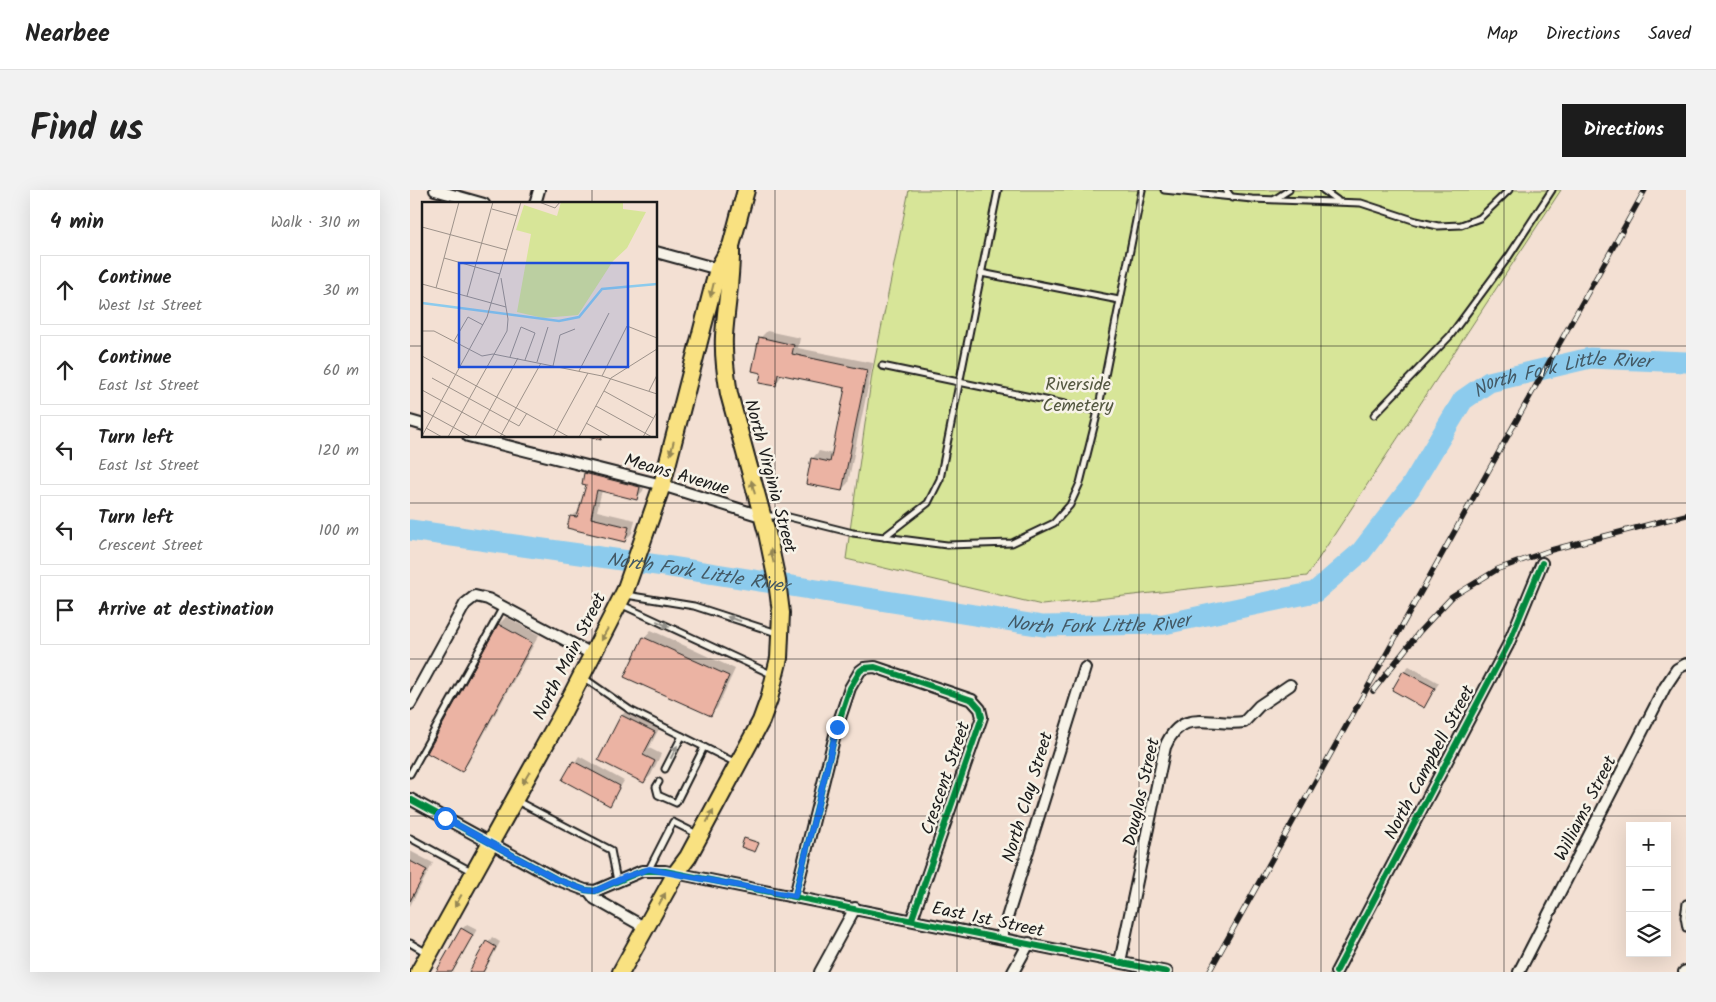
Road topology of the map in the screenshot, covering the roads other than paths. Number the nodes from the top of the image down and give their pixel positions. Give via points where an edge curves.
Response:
1 (434, 190) edge
2 (746, 190) edge
3 (998, 190) edge
4 (1142, 190) edge
5 (1164, 190) edge
6 (1226, 190) edge
7 (1294, 190) edge
8 (1323, 190) edge
9 (1509, 190) edge
10 (1552, 190) edge
11 (1288, 192) edge
12 (1232, 198) junction
13 (1274, 200) junction
14 (1337, 201) junction
15 (477, 202) edge
16 (731, 246) junction
17 (658, 253) edge
18 (718, 269) junction
19 (981, 273) junction
20 (1119, 300) junction
21 (882, 366) dead end
22 (959, 381) junction
23 (1098, 411) junction
24 (1374, 415) dead end
25 (474, 438) edge
26 (662, 486) junction
27 (761, 516) junction
28 (884, 537) junction
29 (1542, 563) dead end
30 (623, 596) junction
31 (503, 607) junction
32 (780, 634) junction
33 (592, 654) junction
34 (1686, 664) edge
35 (1085, 668) dead end
36 (775, 676) junction
37 (582, 677) junction
38 (1290, 685) dead end
39 (410, 704) edge
40 (682, 736) junction
41 (704, 747) junction
42 (738, 764) junction
43 (665, 769) dead end
44 (410, 774) edge
45 (659, 782) dead end
46 (410, 799) edge
47 (514, 799) junction
48 (700, 836) junction
49 (410, 838) edge
50 (490, 843) junction
51 (649, 869) junction
52 (474, 872) junction
53 (676, 873) junction
54 (617, 881) junction
55 (589, 891) junction
56 (795, 896) junction
57 (1686, 903) edge
58 (855, 908) junction
59 (912, 919) junction
60 (646, 928) junction
61 (1686, 928) edge
62 (1001, 937) junction
63 (410, 943) edge
64 (1029, 943) junction
65 (429, 954) junction
66 (1120, 962) junction
67 (419, 972) edge
68 (621, 972) edge
69 (820, 972) edge
70 (1013, 972) edge
71 (1167, 972) edge
72 (1336, 972) edge
73 (1519, 972) edge

1 - 15 street
2 - 16 main road, North Main Street
3 - 19 lane
4 - 20 lane
5 - 12 lane
6 - 12 lane
7 - 11 lane
8 - 14 lane
9 - 14 lane via 1480,218 1461,225 1431,224 1381,208
10 - 24 lane via 1509,256 1450,336
11 - 13 lane
12 - 13 lane
13 - 14 lane
16 - 18 main road, North Main Street
27 -> 16 main road, North Virginia Street via 724,364
17 - 18 street
18 -> 26 main road, North Main Street
19 - 20 lane
19 - 22 lane
20 - 23 lane
21 - 22 lane
22 - 23 lane
22 - 28 lane via 934,495
23 - 28 lane via 1080,483 1070,505 1054,523 1012,543 947,545
25 - 26 street, Means Avenue
26 - 27 street, Means Avenue
26 - 30 main road, North Main Street
27 - 28 lane via 785,516 853,533
32 -> 27 main road, North Virginia Street via 777,581
29 - 72 street, North Campbell Street via 1508,645
32 -> 30 lane via 694,606
30 -> 33 main road, North Main Street
30 -> 36 lane
31 - 33 street
31 - 39 street via 475,596 465,604
31 - 44 lane
32 - 36 main road, North Virginia Street
33 - 37 main road, North Main Street
34 - 73 street, Williams Street via 1677,669 1665,687
35 - 62 street, North Clay Street
36 - 42 main road, North Virginia Street via 761,721
37 - 40 lane via 630,710
37 -> 47 main road, North Main Street
38 - 66 street, Douglas Street via 1259,706 1244,722 1190,722 1171,733
40 - 41 lane
43 -> 40 lane
41 - 42 lane
41 - 45 lane via 676,803 658,795 656,787
48 -> 42 main road, North Virginia Street
46 - 50 street
47 - 50 main road, North Main Street
47 - 54 lane via 611,850
48 - 51 lane via 673,822
48 - 53 main road, North Virginia Street
49 - 52 lane
50 - 52 main road, North Main Street
50 - 55 street via 556,879
51 - 53 street, East 1st Street
51 - 54 street, East 1st Street
52 -> 65 main road, North Main Street
53 - 56 street, East 1st Street
60 -> 53 main road, North Virginia Street
54 - 55 street, East 1st Street
55 - 60 street via 595,899
56 - 58 street, East 1st Street
56 - 59 street, Crescent Street via 837,727 850,688 864,668 875,667 972,700 982,717
57 - 61 lane
58 - 59 street, East 1st Street
58 - 69 street
59 - 62 street, East 1st Street
60 - 68 main road, North Virginia Street
62 - 64 street, East 1st Street
63 - 65 lane
64 - 66 street, East 1st Street
64 - 70 street
65 - 67 main road, North Main Street
66 - 71 street, East 1st Street

